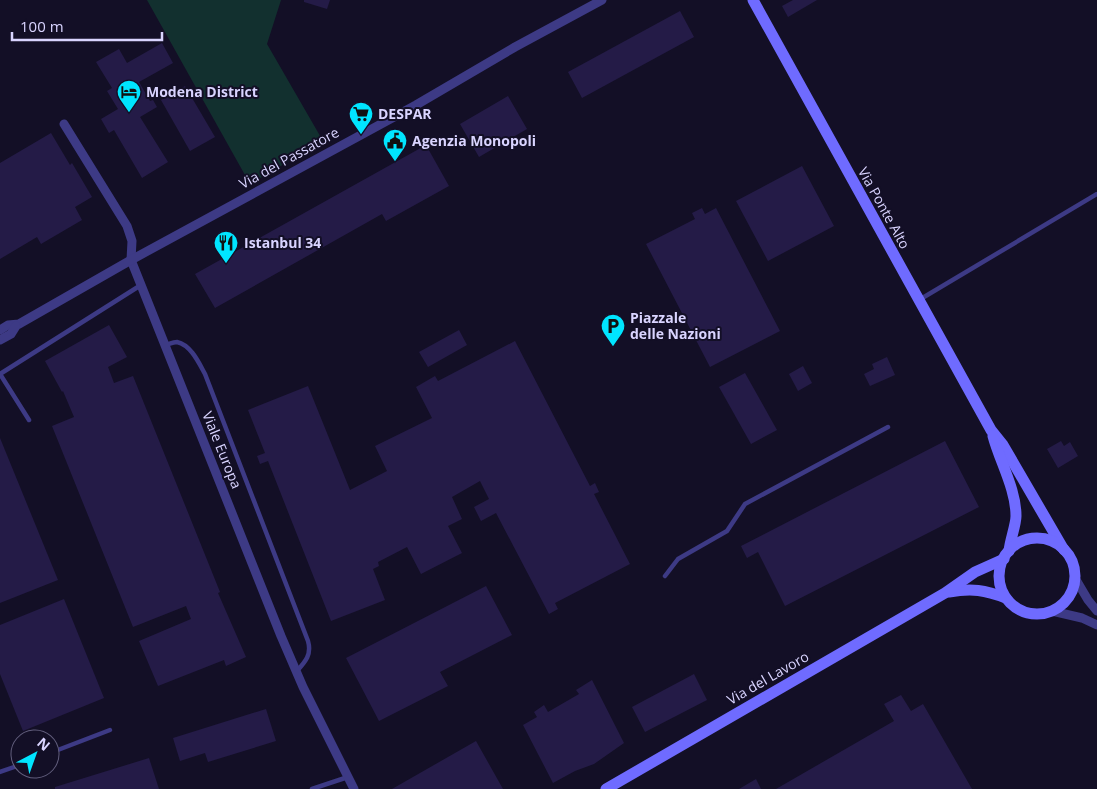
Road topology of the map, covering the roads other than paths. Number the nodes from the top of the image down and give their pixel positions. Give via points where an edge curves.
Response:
1 (602, 0) edge
2 (753, 0) edge
3 (64, 124) dead end
4 (1097, 194) edge
5 (131, 260) junction
6 (141, 285) junction
7 (918, 300) junction
8 (16, 326) junction
9 (0, 330) edge
10 (0, 340) edge
11 (165, 345) junction
12 (29, 420) dead end
13 (888, 427) dead end
14 (991, 430) junction
15 (1064, 550) junction
16 (1006, 555) junction
17 (665, 576) dead end
18 (1075, 578) junction
19 (945, 593) junction
20 (1006, 598) junction
21 (1052, 611) junction
22 (1097, 611) edge
23 (1097, 625) edge
24 (296, 672) junction
25 (110, 730) dead end
26 (60, 749) edge
27 (348, 777) junction
28 (312, 789) edge
29 (354, 789) edge
30 (606, 789) edge

1 - 5 street, Via del Passatore
2 - 7 main road, Via Ponte Alto
3 - 5 street, Viale Europa via 124,220 132,242
4 - 7 lane
5 - 6 street, Viale Europa
5 - 8 street, Via del Passatore
6 - 11 street, Viale Europa
6 - 12 lane via 0,374
7 - 14 main road, Via Ponte Alto
8 - 9 street, Via del Passatore
8 - 10 street, Via del Passatore via 11,334
11 - 24 street, Viale Europa
11 - 24 lane via 175,342 185,346 205,374 310,647 308,658
13 - 17 lane via 746,504 728,532 678,559
14 - 15 main road, Via Ponte Alto
14 - 16 main road, Via Ponte Alto via 1015,500 1017,519
15 - 16 main road, Via del Lavoro via 1048,540 1030,539 1019,543
15 - 18 main road via 1071,558
16 - 19 main road, Via del Lavoro
16 - 20 main road via 999,579
18 - 21 main road via 1068,598
18 - 22 street
19 - 20 main road, Via del Lavoro via 981,590
19 - 30 main road, Via del Lavoro
20 - 21 main road, Via del Lavoro via 1013,606 1032,614
21 - 23 street
24 - 27 street, Viale Europa
25 - 26 lane
27 - 28 lane
27 - 29 street, Viale Europa

